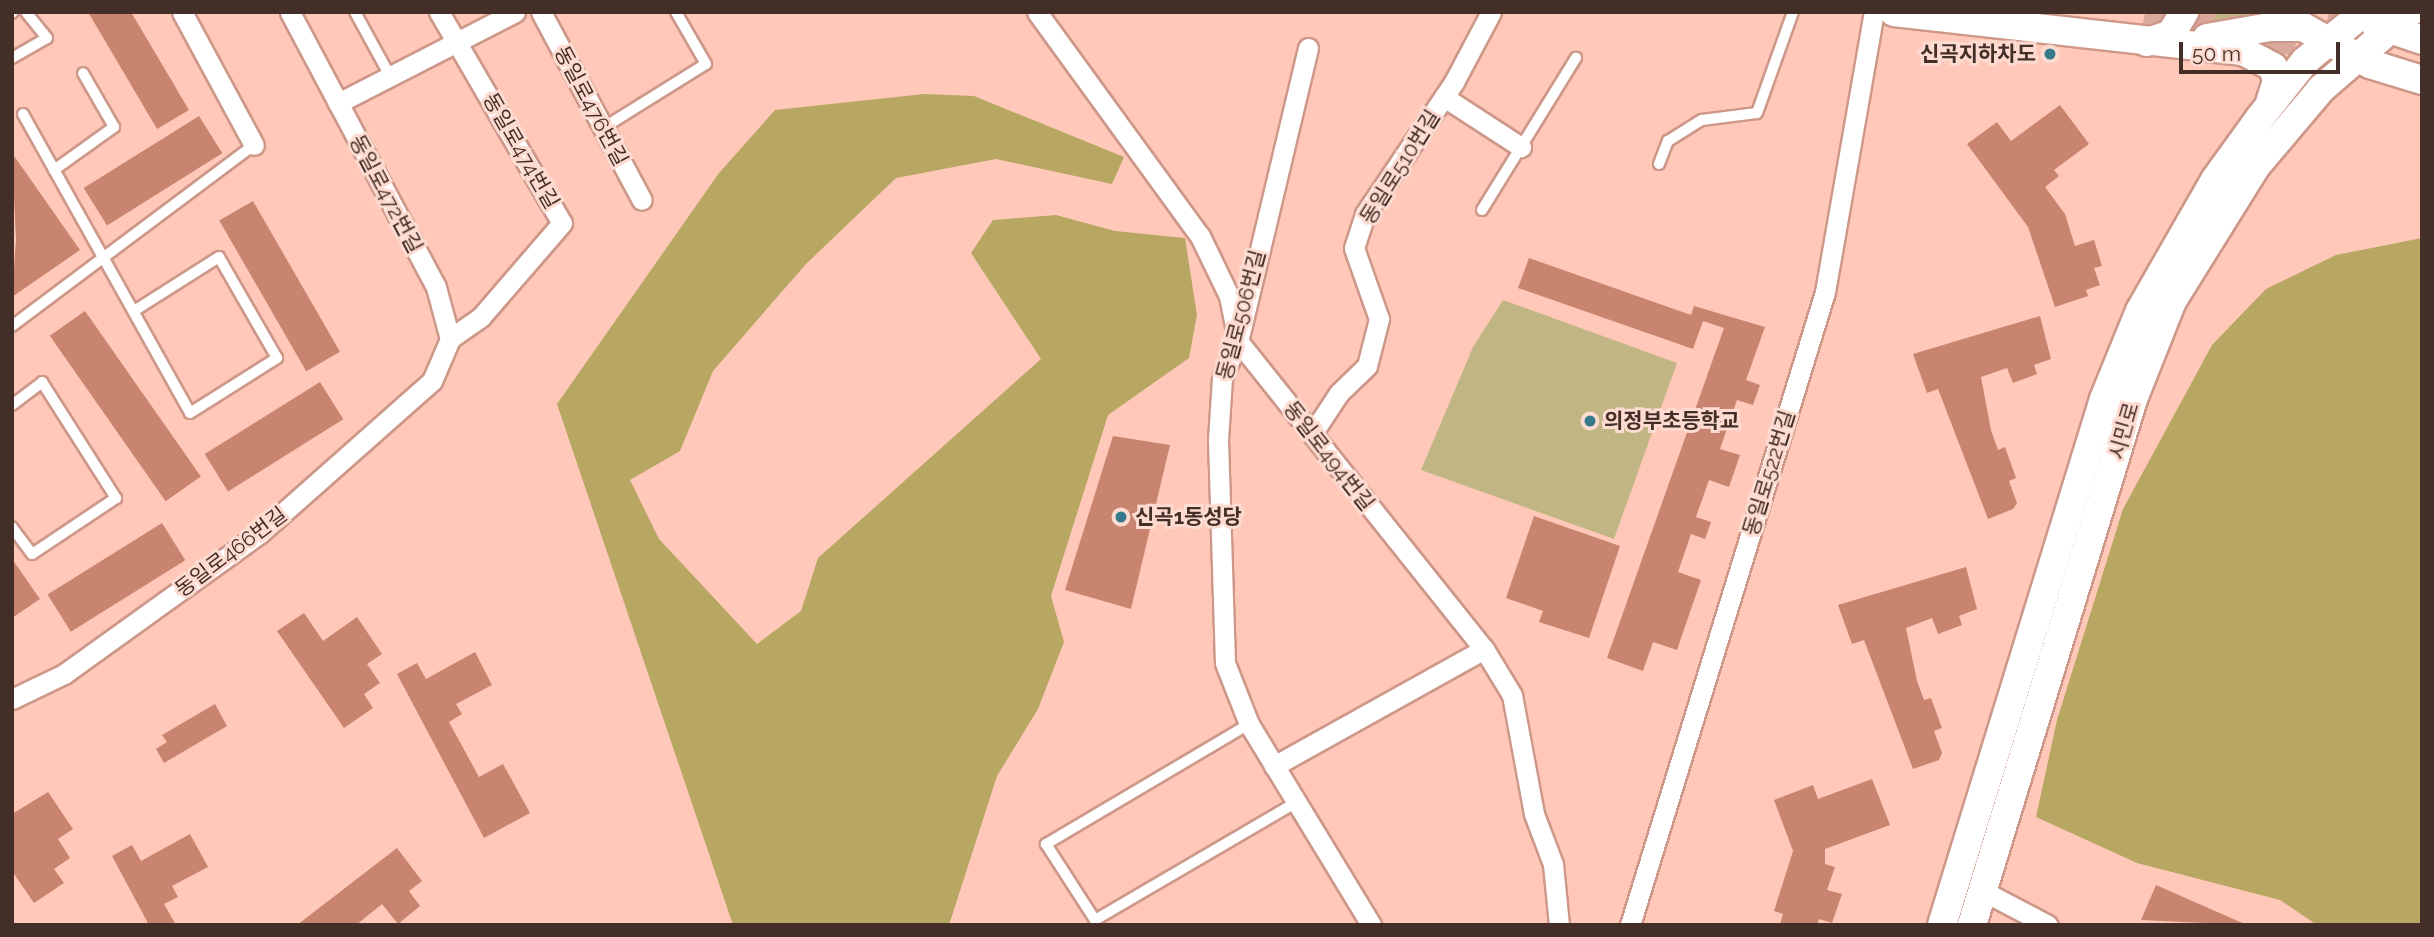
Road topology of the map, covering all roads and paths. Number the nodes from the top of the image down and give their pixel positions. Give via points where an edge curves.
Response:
1 (26, 12) edge
2 (182, 12) edge
3 (290, 12) edge
4 (355, 12) edge
5 (439, 12) edge
6 (515, 12) edge
7 (541, 12) edge
8 (676, 12) edge
9 (1037, 12) edge
10 (1491, 12) edge
11 (1793, 12) edge
12 (1874, 12) edge
13 (1894, 12) edge
14 (2184, 12) edge
15 (2410, 12) edge
16 (2358, 14) edge
17 (2388, 31) junction
18 (2331, 38) junction
19 (2422, 40) edge
20 (457, 42) junction
21 (2147, 42) junction
22 (2176, 43) junction
23 (1308, 48) dead end
24 (2358, 56) junction
25 (12, 58) edge
26 (1576, 58) dead end
27 (83, 73) dead end
28 (390, 76) junction
29 (2422, 80) edge
30 (1444, 97) junction
31 (338, 103) junction
32 (23, 114) dead end
33 (2259, 119) junction
34 (603, 128) junction
35 (254, 145) joint
36 (1521, 147) junction
37 (1659, 164) dead end
38 (54, 170) junction
39 (642, 200) dead end
40 (1482, 210) dead end
41 (104, 256) junction
42 (134, 311) junction
43 (12, 326) edge
44 (450, 339) junction
45 (1238, 341) junction
46 (12, 405) edge
47 (1312, 434) junction
48 (12, 527) edge
49 (1485, 649) junction
50 (12, 699) edge
51 (1250, 724) junction
52 (1274, 766) junction
53 (1298, 801) junction
54 (1983, 891) junction
55 (1371, 925) edge
56 (1559, 925) edge
57 (1630, 925) edge
58 (1942, 925) edge
59 (1972, 925) edge
60 (2048, 925) edge

1 - 25 lane via 47,38
2 - 35 street
3 - 31 street, 동일로472번길
4 - 28 lane
5 - 20 street, 동일로474번길
6 - 20 street
7 - 34 street, 동일로476번길
8 - 34 lane via 706,64
9 - 45 street, 동일로494번길 via 1200,236 1229,296
10 - 30 street, 동일로510번길
11 - 37 lane via 1758,113 1702,120 1668,141
12 - 57 street, 동일로522번길 via 1825,292
13 - 21 street
14 - 21 street via 2171,34
15 - 17 street, 시민로
16 - 17 street
16 - 18 street, 시민로
17 - 19 street
17 - 24 street, 시민로
18 - 22 street via 2283,26
18 - 24 street
18 - 33 street, 시민로
20 - 28 street
20 - 44 street, 동일로474번길 via 562,223 481,317
21 - 22 street
22 - 33 street via 2243,51 2270,62 2277,87
23 - 45 street, 동일로506번길
24 - 29 street
24 - 54 street, 시민로 via 2321,89 2241,186 2204,242 2157,334
26 - 36 lane
27 - 38 lane via 114,127
28 - 31 street
30 - 36 street
30 - 47 street, 동일로510번길 via 1365,214 1354,248 1379,319 1367,366 1339,393
31 - 44 street, 동일로472번길 via 436,287
32 - 38 lane
33 - 58 street, 시민로 via 2158,274 2109,386
34 - 39 street, 동일로476번길
35 - 41 lane
36 - 40 lane
38 - 41 lane
41 - 42 lane
41 - 43 lane
42 - 42 lane via 190,414 277,358 219,257
44 - 50 street, 동일로466번길 via 432,381 259,534 64,674
45 - 47 street, 동일로494번길
45 - 51 street, 동일로506번길 via 1222,378 1219,410 1221,541 1226,676
46 - 48 lane via 42,382 116,498 32,554
47 - 49 street, 동일로494번길
49 - 52 street
49 - 56 street, 동일로494번길 via 1520,720 1534,814 1553,864
51 - 52 street, 동일로506번길
51 - 53 lane via 1046,844 1096,920
52 - 53 street, 동일로506번길
53 - 55 street, 동일로506번길
54 - 59 street, 시민로
54 - 60 street

